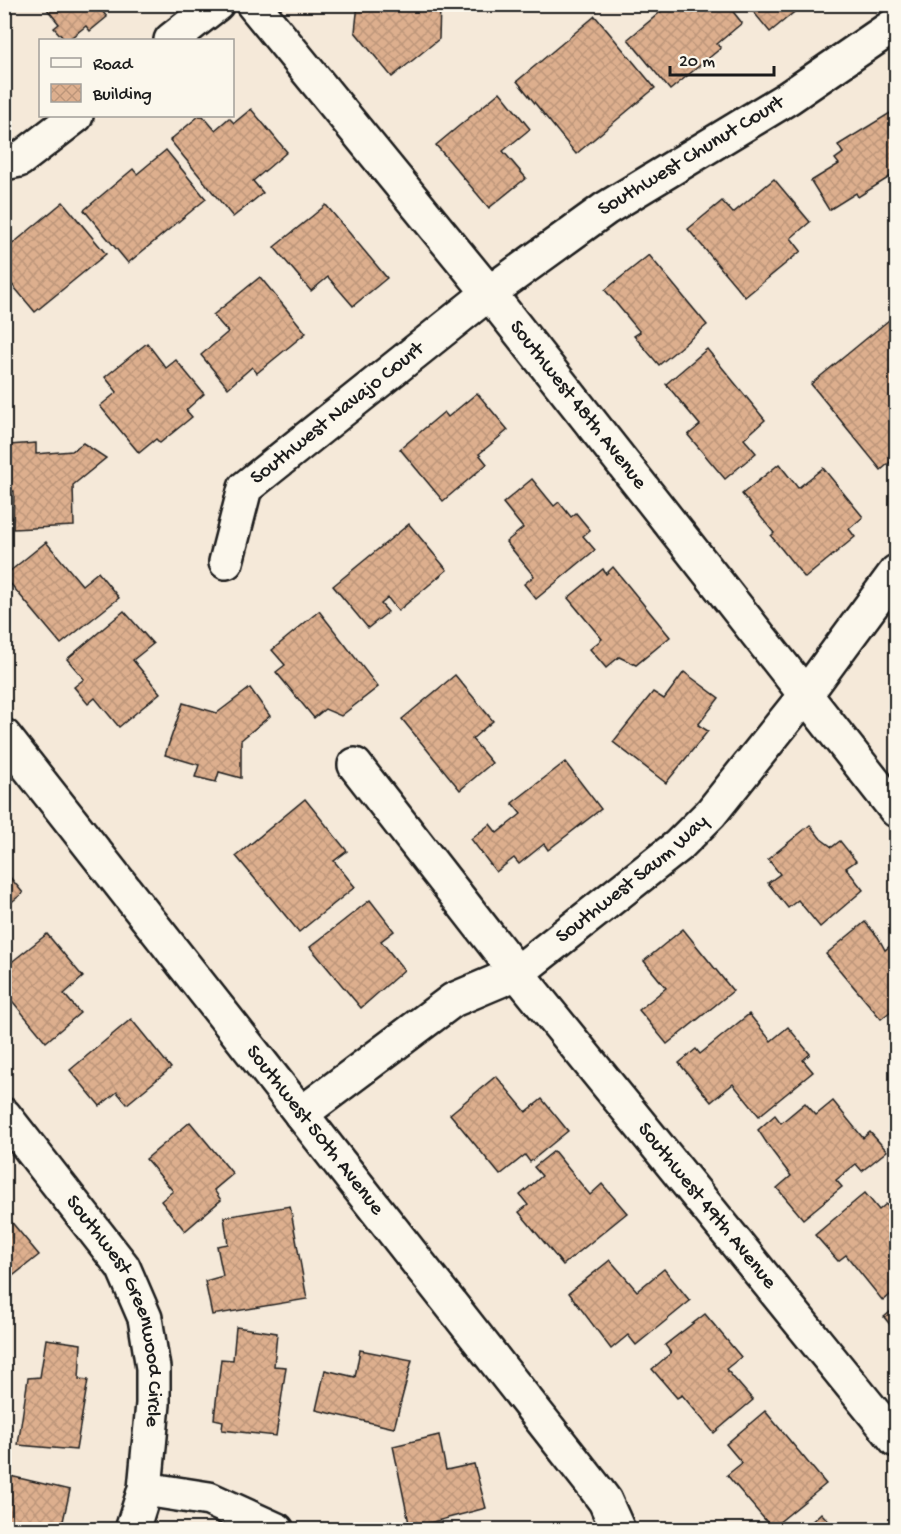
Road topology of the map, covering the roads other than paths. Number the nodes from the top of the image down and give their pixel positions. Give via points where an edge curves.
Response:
1 (217, 4) edge
2 (253, 4) edge
3 (897, 24) edge
4 (172, 39) edge
5 (75, 117) edge
6 (4, 163) edge
7 (489, 293) junction
8 (226, 562) dead end
9 (897, 572) edge
10 (806, 694) junction
11 (4, 736) edge
12 (355, 765) dead end
13 (897, 810) edge
14 (517, 973) junction
15 (301, 1114) junction
16 (9, 1131) edge
17 (897, 1440) edge
18 (145, 1489) junction
19 (132, 1530) edge
20 (277, 1530) edge
21 (618, 1530) edge

1 - 4 street
2 - 7 street, Southwest 48th Avenue
3 - 7 street, Southwest Chunut Court via 788,98 605,209
5 - 6 street via 19,160
7 - 8 street, Southwest Navajo Court via 245,488
7 - 10 street, Southwest 48th Avenue
9 - 10 street, Southwest Saum Way
10 - 13 street, Southwest 48th Avenue
10 - 14 street, Southwest Saum Way via 711,813 678,846
11 - 15 street, Southwest 50th Avenue
12 - 14 street, Southwest 49th Avenue
14 - 15 street, Southwest Saum Way via 453,1000
14 - 17 street, Southwest 49th Avenue
15 - 21 street, Southwest 50th Avenue via 596,1489
16 - 18 street, Southwest Greenwood Circle via 123,1267 145,1318 153,1368 153,1404
18 - 19 street, Southwest Greenwood Circle
18 - 20 street via 208,1499

